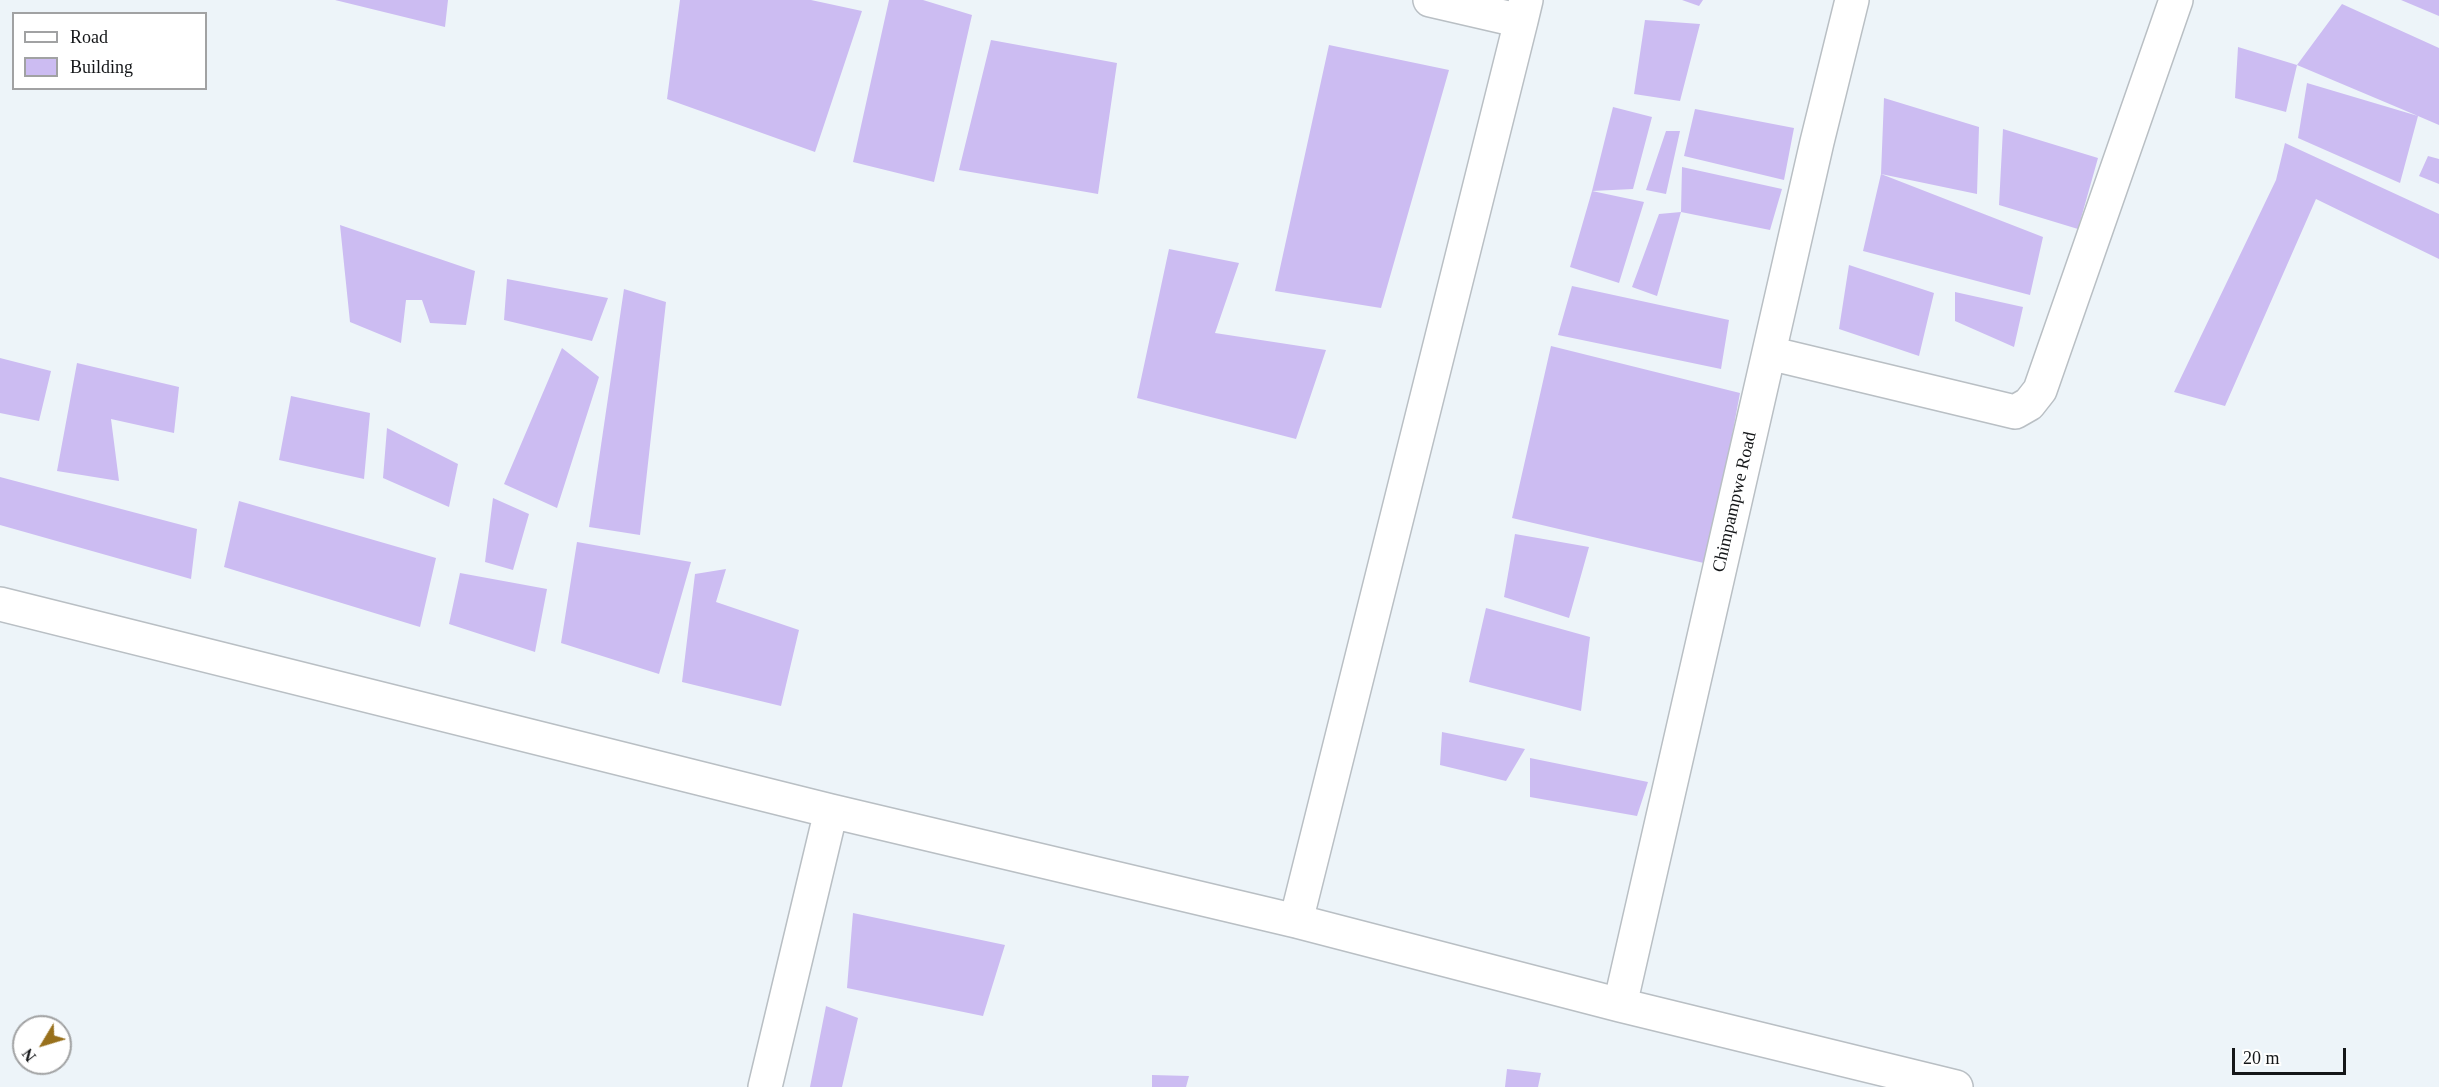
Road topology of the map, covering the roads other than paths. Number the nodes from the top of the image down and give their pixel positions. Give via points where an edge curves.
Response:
1 (1430, 0) edge
2 (1851, 0) edge
3 (2176, 0) edge
4 (1524, 11) edge
5 (1768, 354) junction
6 (0, 604) edge
7 (831, 811) junction
8 (1296, 921) junction
9 (1620, 1005) junction
10 (765, 1087) edge
11 (1956, 1087) edge

1 - 4 street
2 - 5 street, Chimpampwe Road
3 - 5 street via 2040,390 2029,404 2015,411
4 - 8 street
5 - 9 street, Chimpampwe Road
6 - 7 street
7 - 8 street
7 - 10 street
8 - 9 street
9 - 11 street

